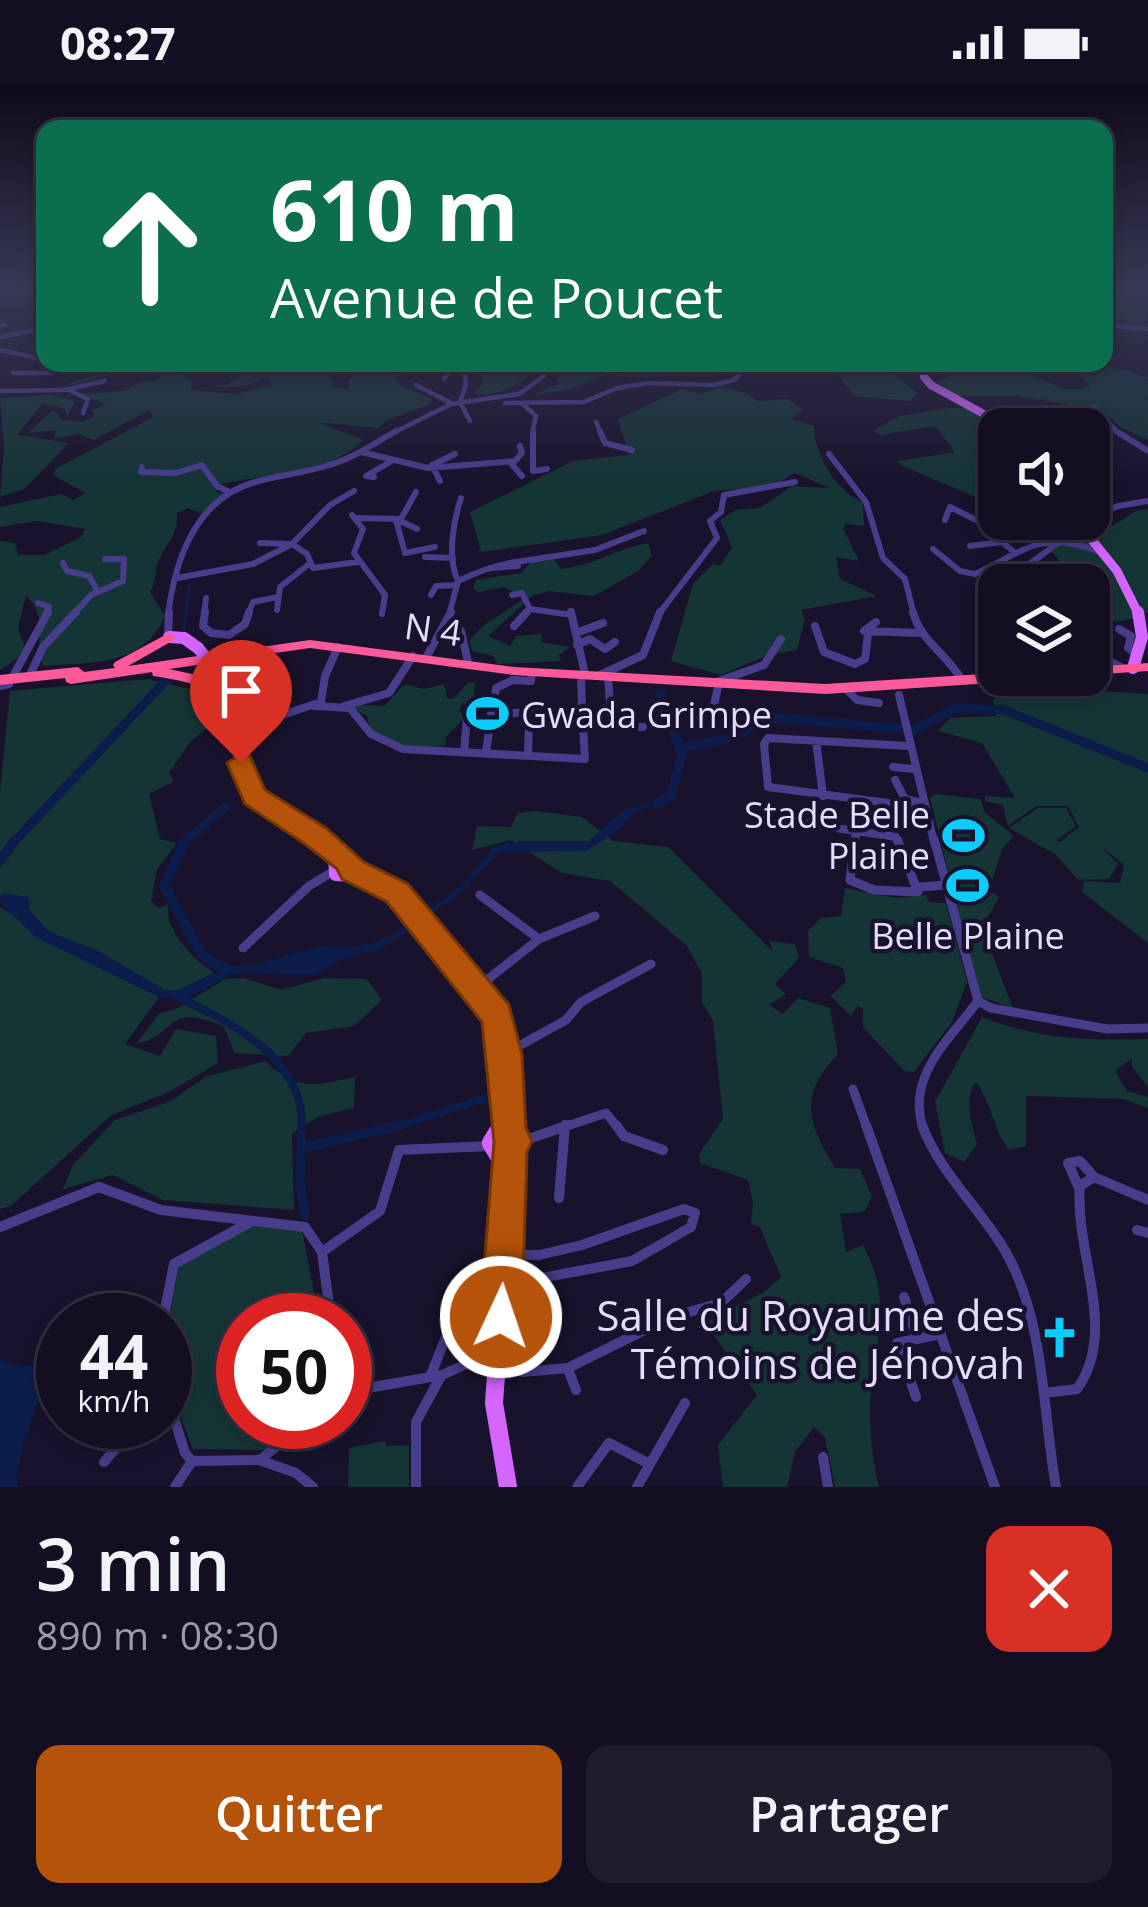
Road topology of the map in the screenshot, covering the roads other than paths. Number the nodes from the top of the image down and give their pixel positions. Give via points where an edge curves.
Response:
1 (52, 372) edge
2 (449, 372) edge
3 (464, 372) edge
4 (542, 372) edge
5 (738, 372) edge
6 (926, 372) edge
7 (13, 373) dead end
8 (444, 379) dead end
9 (105, 381) dead end
10 (432, 386) dead end
11 (68, 389) junction
12 (0, 391) edge
13 (456, 403) junction
14 (490, 403) junction
15 (523, 404) junction
16 (1063, 408) dead end
17 (1096, 408) edge
18 (978, 411) edge
19 (82, 413) dead end
20 (470, 421) dead end
21 (596, 422) dead end
22 (1110, 424) edge
23 (520, 446) dead end
24 (632, 450) dead end
25 (1148, 451) edge
26 (360, 452) junction
27 (455, 454) dead end
28 (829, 454) dead end
29 (386, 460) junction
30 (503, 460) junction
31 (142, 466) dead end
32 (376, 466) dead end
33 (431, 468) junction
34 (548, 469) dead end
35 (523, 476) dead end
36 (374, 477) dead end
37 (440, 481) dead end
38 (795, 482) dead end
39 (354, 491) dead end
40 (230, 492) junction
41 (416, 492) dead end
42 (461, 498) dead end
43 (1148, 501) edge
44 (1110, 509) edge
45 (396, 520) junction
46 (946, 520) dead end
47 (978, 521) edge
48 (417, 530) dead end
49 (644, 531) dead end
50 (351, 534) dead end
51 (363, 536) junction
52 (1049, 540) joint
53 (1091, 540) edge
54 (1065, 541) junction
55 (260, 543) dead end
56 (292, 544) junction
57 (435, 547) dead end
58 (970, 547) dead end
59 (933, 549) dead end
60 (1013, 551) junction
61 (1102, 553) junction
62 (418, 554) junction
63 (453, 558) junction
64 (105, 559) dead end
65 (358, 562) junction
66 (63, 563) dead end
67 (308, 564) junction
68 (994, 564) edge
69 (1026, 564) edge
70 (978, 573) edge
71 (978, 574) edge
72 (177, 578) junction
73 (969, 580) dead end
74 (457, 583) junction
75 (97, 590) junction
76 (431, 595) dead end
77 (512, 595) dead end
78 (278, 597) junction
79 (206, 598) dead end
80 (38, 603) dead end
81 (530, 609) junction
82 (278, 610) dead end
83 (382, 614) dead end
84 (1145, 618) edge
85 (876, 622) dead end
86 (603, 623) dead end
87 (514, 626) dead end
88 (815, 626) dead end
89 (1119, 629) dead end
90 (460, 631) dead end
91 (576, 633) junction
92 (868, 634) junction
93 (919, 634) junction
94 (172, 638) junction
95 (781, 639) dead end
96 (615, 642) dead end
97 (577, 645) junction
98 (339, 646) junction
99 (240, 652) junction
100 (420, 655) junction
101 (178, 658) junction
102 (474, 664) junction
103 (1135, 664) edge
104 (77, 675) junction
105 (513, 675) junction
106 (594, 675) junction
107 (29, 677) junction
108 (978, 680) edge
109 (719, 682) junction
110 (957, 682) junction
111 (4, 683) edge
112 (904, 691) junction
113 (235, 701) junction
114 (714, 705) dead end
115 (314, 706) junction
116 (344, 706) junction
117 (468, 706) dead end
118 (582, 710) junction
119 (491, 714) junction
120 (529, 726) dead end
121 (644, 728) dead end
122 (906, 735) junction
123 (816, 741) junction
124 (464, 751) junction
125 (486, 751) junction
126 (528, 753) junction
127 (893, 767) dead end
128 (914, 769) junction
129 (895, 780) dead end
130 (823, 796) junction
131 (903, 801) junction
132 (924, 806) junction
133 (781, 820) dead end
134 (856, 831) junction
135 (342, 870) junction
136 (946, 885) junction
137 (920, 887) junction
138 (480, 896) dead end
139 (595, 916) dead end
140 (539, 939) junction
141 (243, 948) dead end
142 (651, 964) dead end
143 (477, 988) junction
144 (978, 1001) junction
145 (1148, 1028) edge
146 (505, 1054) junction
147 (853, 1089) dead end
148 (565, 1126) junction
149 (502, 1144) junction
150 (663, 1150) dead end
151 (1094, 1177) junction
152 (1079, 1190) junction
153 (559, 1198) dead end
154 (1148, 1200) edge
155 (259, 1219) junction
156 (0, 1227) edge
157 (322, 1252) junction
158 (504, 1256) junction
159 (746, 1279) dead end
160 (503, 1286) junction
161 (168, 1293) edge
162 (327, 1293) edge
163 (904, 1297) dead end
164 (457, 1312) dead end
165 (941, 1334) junction
166 (917, 1338) junction
167 (499, 1355) junction
168 (568, 1369) junction
169 (436, 1376) junction
170 (372, 1387) edge
171 (576, 1390) dead end
172 (1044, 1393) junction
173 (916, 1397) dead end
174 (685, 1402) dead end
175 (115, 1449) edge
176 (184, 1449) edge
177 (273, 1449) edge
178 (823, 1457) dead end
179 (260, 1460) junction
180 (192, 1461) junction
181 (104, 1462) dead end
182 (648, 1463) junction
183 (175, 1487) edge
184 (314, 1487) edge
185 (416, 1487) edge
186 (508, 1487) edge
187 (578, 1487) edge
188 (637, 1487) edge
189 (828, 1487) edge
190 (995, 1487) edge
191 (1056, 1487) edge

1 - 7 street
2 - 8 street
3 - 13 street
4 - 14 street via 526,391
5 - 15 street via 723,383 642,384 584,402
6 - 18 main road via 937,390
9 - 11 street
10 - 13 street via 415,386
11 - 12 street
11 - 19 street via 88,399
13 - 14 street
13 - 20 street
13 - 26 street via 397,426
14 - 15 street
15 - 34 street via 536,416 533,471
16 - 17 street
21 - 24 street via 605,443
22 - 25 street
23 - 30 street via 518,458
26 - 29 street
26 - 40 street
27 - 33 street
28 - 93 street via 866,502 883,558 904,579
29 - 32 street
29 - 33 street
29 - 36 street via 366,476
30 - 33 street
30 - 35 street
31 - 40 street via 153,476 202,465
33 - 37 street
38 - 106 street via 724,495 710,521 717,538 658,614 643,655
39 - 56 street
40 - 72 street via 185,542
41 - 45 street
42 - 63 street
43 - 44 street
45 - 48 street
45 - 51 street via 353,516
45 - 62 street via 400,549
46 - 47 street via 950,507
49 - 74 street via 595,550 516,562 516,569 490,564
50 - 51 street
51 - 65 street via 354,549
52 - 54 street
52 - 60 street
53 - 61 main road
54 - 61 street
54 - 69 street
55 - 56 street
56 - 67 street
56 - 72 street via 253,564
57 - 62 street
58 - 60 street via 1002,542
59 - 70 street
60 - 68 street
61 - 84 main road
62 - 63 street
63 - 74 street
64 - 75 street via 124,559 126,575
65 - 67 street
65 - 83 street via 385,596
66 - 75 street
67 - 78 street
71 - 73 street
72 - 94 street
74 - 76 street via 436,586
74 - 100 street via 452,610
75 - 107 street via 46,644
77 - 81 street via 522,593
78 - 79 street via 252,603 245,624 229,635 203,626
78 - 82 street
80 - 111 street via 49,608 45,622
81 - 87 street
81 - 91 street via 568,609
84 - 103 main road
85 - 92 street
86 - 91 street
88 - 92 street via 824,652 855,664 865,659
89 - 103 street via 1131,636
90 - 102 street
91 - 97 street
92 - 93 street
93 - 110 street via 951,661
94 - 101 highway via 161,653
94 - 104 highway via 129,663
94 - 113 main road, bridge via 198,648
95 - 109 street via 764,665
96 - 97 street via 605,649 590,639
97 - 106 street
98 - 99 highway, N 4
98 - 100 highway, N 4 / N 4
98 - 115 street
99 - 104 highway, N 4
99 - 113 highway via 228,664
100 - 101 highway, N 4 via 309,641
100 - 102 highway, N 4
100 - 116 street via 389,693
101 - 104 highway, N 4
102 - 105 highway, N 4
102 - 106 highway, N 4
104 - 107 highway, N 4
104 - 111 highway, N 4
104 - 113 highway via 173,673
105 - 106 highway, N 4
105 - 119 street via 496,688
106 - 109 highway, N 4
106 - 118 street
106 - 121 street via 611,718
107 - 111 highway, N 4
108 - 110 highway, N 4
109 - 110 highway, N 4
109 - 112 highway, N 4 via 877,696
109 - 114 street
110 - 112 highway, N 4
112 - 122 street
113 - 115 street
113 - 135 main road via 251,792
115 - 116 street
116 - 124 street via 397,748
117 - 124 street
118 - 119 street
118 - 126 street via 585,759
119 - 125 street
120 - 126 street
122 - 123 street
122 - 128 street
123 - 130 street
123 - 130 street via 768,738 768,787
124 - 125 street
125 - 126 street
127 - 128 street
128 - 132 street
129 - 131 street
130 - 131 street
131 - 132 street
132 - 136 street
133 - 134 street
134 - 137 street via 896,837
134 - 137 street via 850,880 874,890
135 - 141 street via 309,886
135 - 143 main road via 391,887
136 - 137 street
136 - 144 street
138 - 140 street
139 - 140 street
140 - 143 street
142 - 146 street
143 - 146 main road via 497,1016
144 - 145 street via 1107,1029
144 - 172 street via 924,1073 917,1107 938,1158 1009,1257 1036,1332
146 - 149 main road
147 - 165 street
148 - 149 street
148 - 150 street via 606,1113 624,1136
148 - 153 street
149 - 157 street via 399,1150 380,1210
149 - 158 main road
151 - 152 street
151 - 152 street via 1080,1161 1068,1163
151 - 154 street
152 - 172 street via 1076,1232 1096,1350 1082,1385
155 - 156 street via 161,1210 99,1187
155 - 157 street via 305,1227
155 - 161 street via 174,1264
157 - 162 street
158 - 160 main road
158 - 160 street via 539,1255 685,1209 695,1213 691,1227 647,1256
159 - 168 street via 721,1304 671,1318
160 - 167 main road
163 - 166 street
164 - 169 street
165 - 166 street
165 - 190 street
166 - 173 street via 897,1342
167 - 168 street via 522,1372
167 - 169 street
167 - 186 main road via 494,1403
168 - 171 street
169 - 170 street
169 - 185 street via 416,1422
172 - 191 street
174 - 182 street
175 - 181 street
176 - 180 street
177 - 179 street
178 - 189 street
179 - 180 street
179 - 184 street
180 - 183 street
182 - 187 street via 609,1443
182 - 188 street

